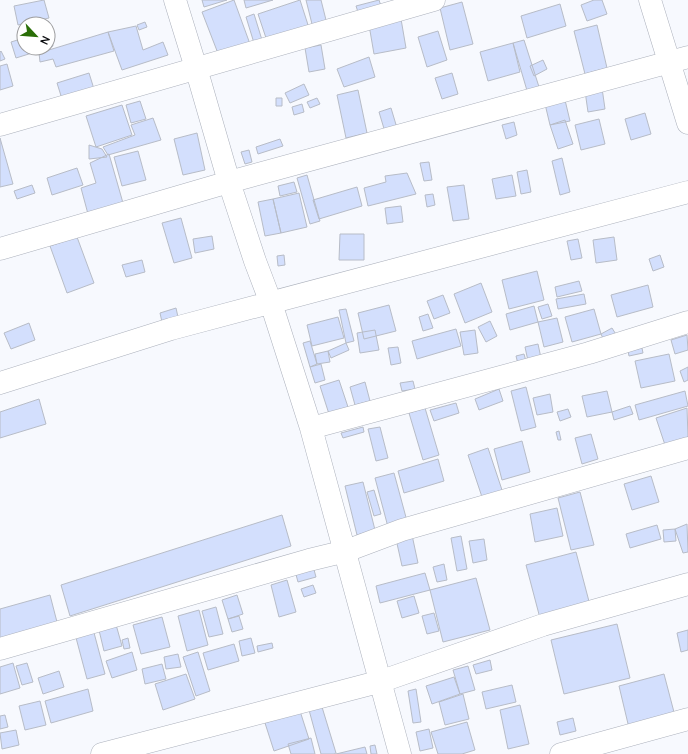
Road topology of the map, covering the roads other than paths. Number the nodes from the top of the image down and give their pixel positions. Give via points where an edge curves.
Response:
1 (175, 0) edge
2 (434, 0) edge
3 (650, 0) edge
4 (679, 60) edge
5 (196, 68) junction
6 (688, 123) edge
7 (0, 125) edge
8 (229, 182) junction
9 (688, 192) edge
10 (0, 249) edge
11 (271, 303) junction
12 (688, 322) edge
13 (0, 382) edge
14 (311, 428) junction
15 (688, 448) edge
16 (346, 551) junction
17 (688, 584) edge
18 (0, 649) edge
19 (382, 681) junction
20 (688, 718) edge
21 (102, 754) edge
22 (400, 754) edge
23 (561, 754) edge

1 - 5 street
2 - 5 street
3 - 4 street
4 - 6 street
4 - 8 street
5 - 7 street
5 - 8 street
8 - 10 street
8 - 11 street
9 - 11 street
11 - 13 street via 171,329
11 - 14 street
12 - 14 street via 589,353
14 - 16 street
15 - 16 street via 402,530
16 - 18 street
16 - 19 street
17 - 19 street via 543,625
19 - 21 street
19 - 22 street
20 - 23 street

